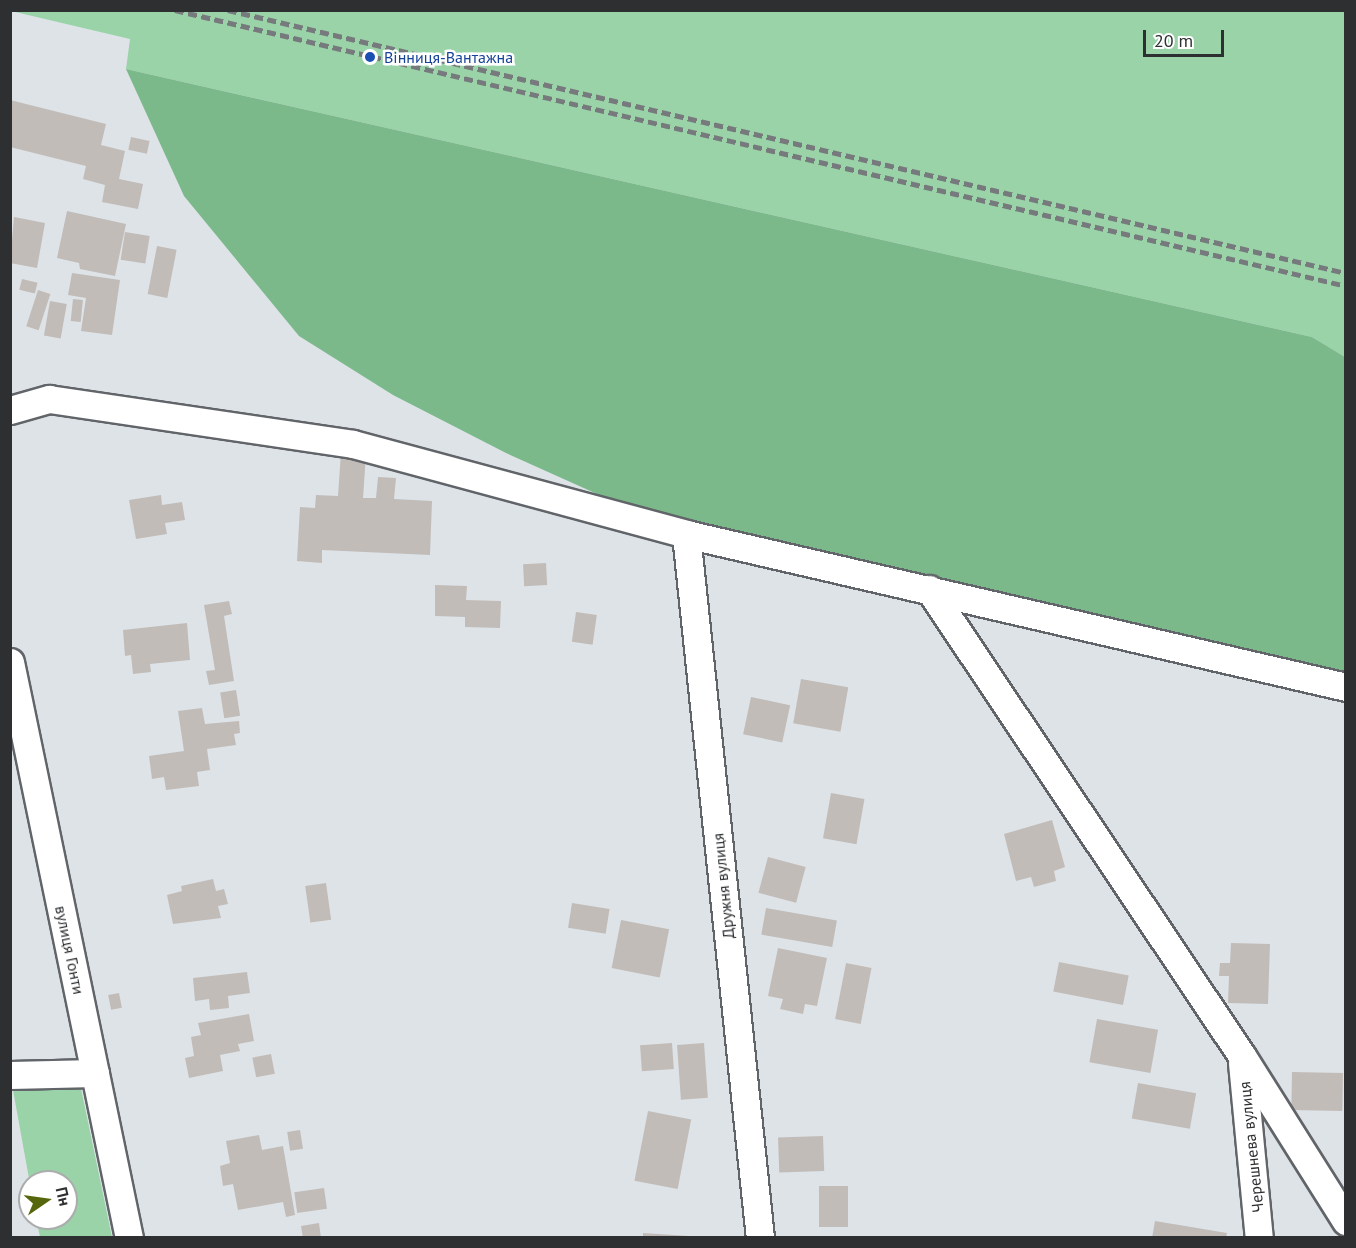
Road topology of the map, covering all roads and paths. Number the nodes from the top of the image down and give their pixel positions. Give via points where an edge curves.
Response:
1 (10, 410) edge
2 (686, 534) junction
3 (929, 589) junction
4 (10, 662) edge
5 (1346, 687) edge
6 (1242, 1056) junction
7 (95, 1073) junction
8 (10, 1075) edge
9 (1346, 1221) edge
10 (129, 1238) edge
11 (760, 1238) edge
12 (1259, 1238) edge

1 - 2 street via 49,399 353,444
2 - 3 street
2 - 11 street, Дружня вулиця
3 - 5 street
3 - 6 street
4 - 7 street, вулиця Гонти
6 - 9 street
6 - 12 street, Черешнева вулиця
7 - 8 street
7 - 10 street, вулиця Гонти

